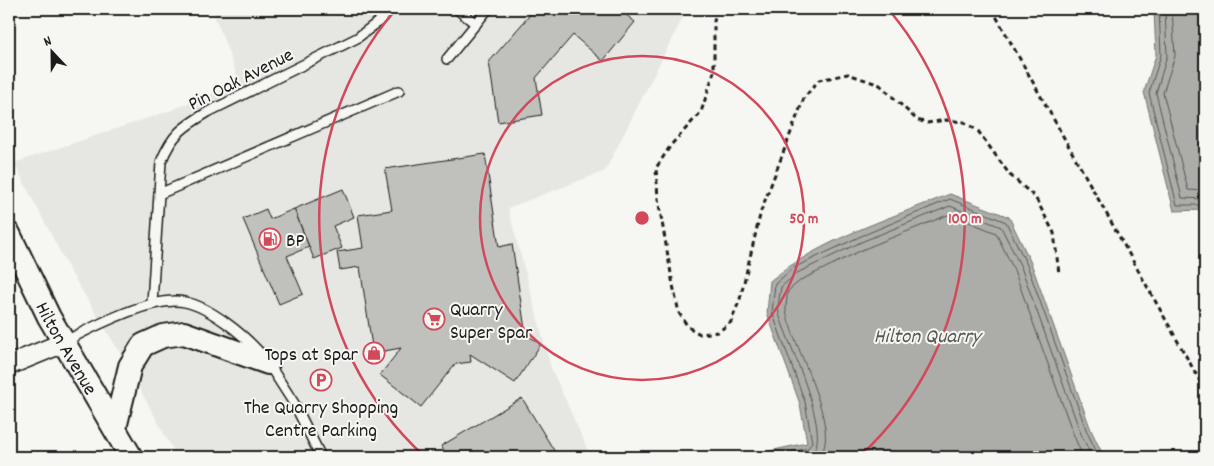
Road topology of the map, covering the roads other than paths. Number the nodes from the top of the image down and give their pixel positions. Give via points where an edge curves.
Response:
1 (390, 9) edge
2 (457, 9) edge
3 (488, 9) edge
4 (476, 24) junction
5 (447, 59) dead end
6 (399, 91) dead end
7 (159, 194) junction
8 (9, 234) edge
9 (152, 303) junction
10 (63, 342) junction
11 (268, 363) junction
12 (9, 366) edge
13 (115, 428) junction
14 (131, 457) edge
15 (321, 457) edge

1 - 7 lane, Pin Oak Avenue via 357,38 188,124 170,141 161,162
2 - 4 lane
3 - 4 lane
4 - 5 lane
6 - 7 lane
7 - 9 lane, Pin Oak Avenue
8 - 10 street, Hilton Avenue
9 - 10 lane
9 - 11 lane via 185,302 216,317 244,335
10 - 12 street
10 - 13 street, Hilton Avenue
11 - 13 street via 184,334 162,336 143,345 130,366
11 - 15 lane
13 - 14 street, Hilton Avenue

